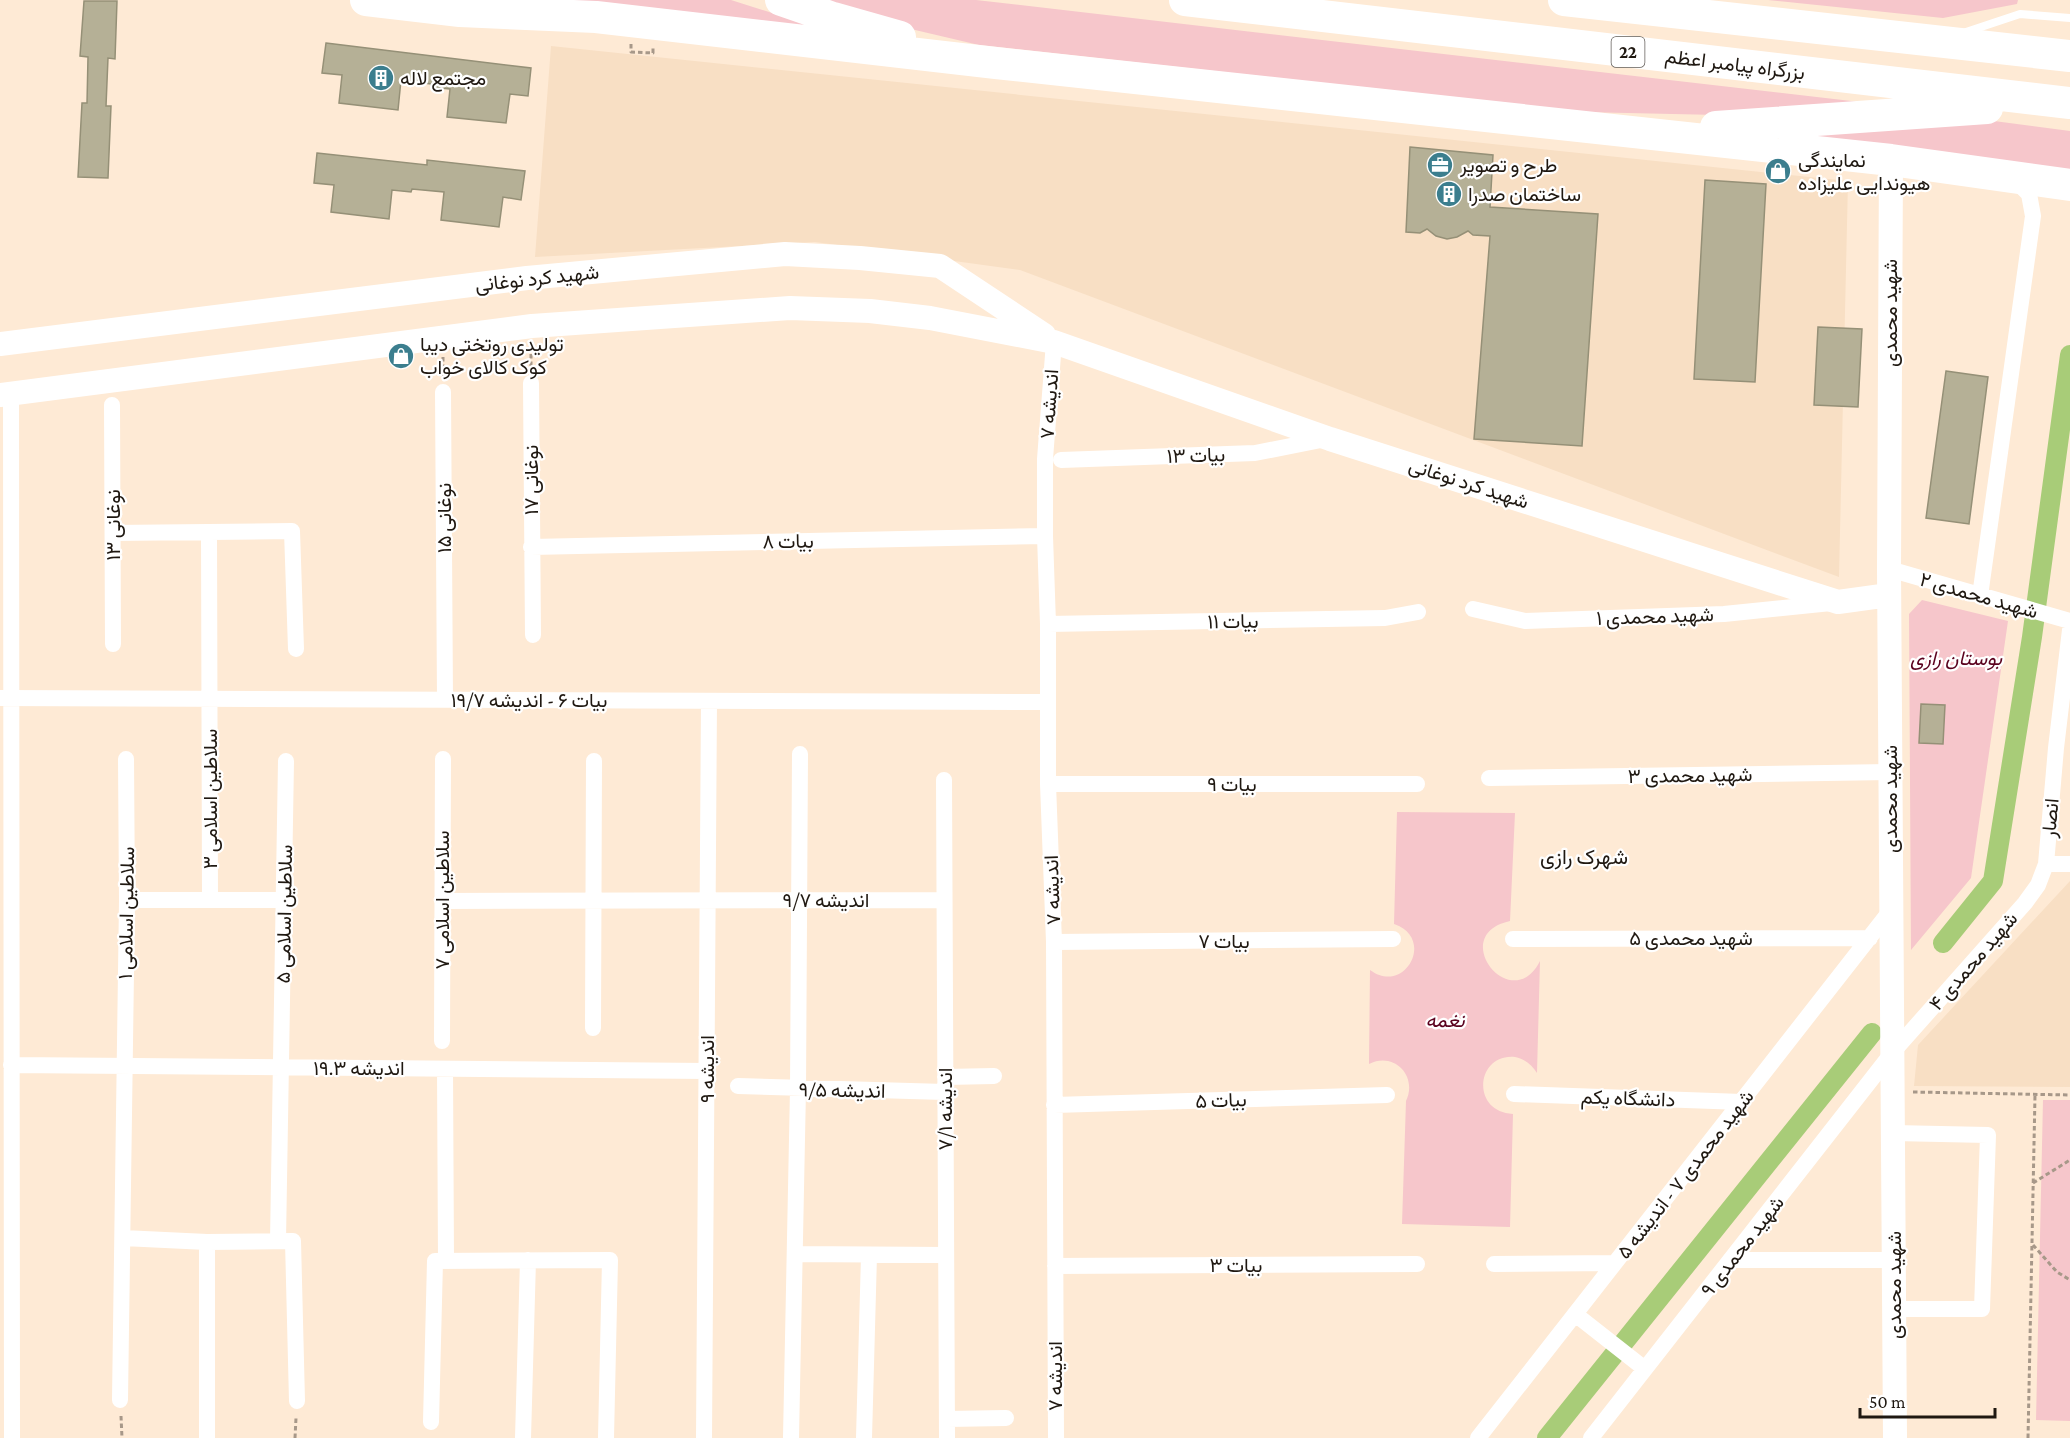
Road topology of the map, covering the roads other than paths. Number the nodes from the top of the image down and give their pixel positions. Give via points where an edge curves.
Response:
1 (366, 0) edge
2 (781, 0) edge
3 (1185, 0) edge
4 (1564, 0) edge
5 (2070, 18) edge
6 (1941, 40) junction
7 (2070, 56) edge
8 (996, 63) junction
9 (2068, 103) edge
10 (1635, 132) junction
11 (1891, 160) junction
12 (2014, 179) junction
13 (2070, 185) edge
14 (1054, 342) junction
15 (0, 344) edge
16 (531, 383) road end
17 (443, 392) road end
18 (5, 394) edge
19 (112, 405) dead end
20 (1330, 438) junction
21 (1061, 460) dead end
22 (209, 532) junction
23 (113, 533) junction
24 (1045, 536) junction
25 (531, 547) junction
26 (1889, 569) junction
27 (1889, 595) junction
28 (1980, 596) junction
29 (1838, 602) junction
30 (1473, 609) dead end
31 (1418, 612) dead end
32 (2070, 621) edge
33 (1048, 624) junction
34 (2070, 630) edge
35 (533, 635) dead end
36 (113, 644) dead end
37 (296, 649) dead end
38 (2068, 676) edge
39 (5, 698) edge
40 (210, 699) junction
41 (445, 700) junction
42 (709, 701) junction
43 (1048, 702) junction
44 (2063, 742) edge
45 (800, 754) dead end
46 (126, 759) dead end
47 (443, 759) dead end
48 (286, 761) dead end
49 (594, 761) dead end
50 (1890, 772) junction
51 (1489, 778) dead end
52 (944, 780) dead end
53 (1048, 784) junction
54 (1417, 784) dead end
55 (2046, 864) junction
56 (2070, 864) edge
57 (127, 900) junction
58 (210, 900) junction
59 (285, 900) junction
60 (798, 900) junction
61 (944, 900) junction
62 (442, 901) junction
63 (594, 901) junction
64 (708, 901) junction
65 (5, 903) edge
66 (1891, 910) junction
67 (1870, 938) junction
68 (1394, 939) dead end
69 (1513, 939) dead end
70 (1054, 942) junction
71 (593, 1028) dead end
72 (442, 1041) dead end
73 (1892, 1053) junction
74 (11, 1065) junction
75 (124, 1066) junction
76 (282, 1068) junction
77 (445, 1069) junction
78 (707, 1071) junction
79 (994, 1076) dead end
80 (945, 1085) junction
81 (738, 1086) dead end
82 (798, 1089) junction
83 (1514, 1094) dead end
84 (1387, 1095) dead end
85 (1742, 1102) junction
86 (1054, 1105) junction
87 (1893, 1133) junction
88 (123, 1238) junction
89 (278, 1241) junction
90 (207, 1242) junction
91 (795, 1254) junction
92 (869, 1255) junction
93 (946, 1255) junction
94 (528, 1260) junction
95 (1730, 1260) junction
96 (1893, 1260) junction
97 (446, 1261) junction
98 (1616, 1263) junction
99 (1417, 1264) dead end
100 (1494, 1264) dead end
101 (1055, 1266) junction
102 (1894, 1309) junction
103 (1575, 1314) junction
104 (1646, 1368) junction
105 (120, 1400) road end
106 (297, 1401) dead end
107 (1006, 1418) dead end
108 (947, 1419) junction
109 (431, 1422) dead end
110 (12, 1438) edge
111 (207, 1438) edge
112 (523, 1438) edge
113 (606, 1438) edge
114 (704, 1438) edge
115 (791, 1438) edge
116 (864, 1438) edge
117 (947, 1438) edge
118 (1056, 1438) edge
119 (1479, 1438) edge
120 (1591, 1438) edge
121 (1895, 1438) edge

1 - 8 highway via 460,11 596,17
2 - 8 highway
3 - 9 highway, بزرگراه پیامبر اعظم / 22
4 - 6 highway, 22
5 - 6 lane via 2020,14
6 - 7 highway, 22
8 - 10 highway
9 - 10 highway
10 - 11 highway
11 - 12 highway
11 - 26 street, شهید محمدی
12 - 13 highway
12 - 28 street via 2029,194 2033,216
14 - 15 street, شهید کرد نوغانی via 940,266 785,254 527,278
14 - 18 street, شهید کرد نوغانی via 930,318 790,308 531,326
14 - 20 street, شهید کرد نوغانی
14 - 24 street, اندیشه ۷
16 - 25 street, نوغانی ۱۷
17 - 41 street, نوغانی ۱۵
18 - 39 street
19 - 23 street, نوغانی ۱۳
20 - 21 street, بیات ۱۳ via 1255,453
20 - 29 street, شهید کرد نوغانی
22 - 23 street
22 - 37 street via 292,531
22 - 40 street, سلاطین اسلامی ۳
23 - 36 street, نوغانی ۱۳
24 - 25 street, بیات ۸
24 - 33 street, اندیشه ۷
25 - 35 street, نوغانی ۱۷
26 - 27 street, شهید محمدی
26 - 28 street, شهید محمدی ۲
27 - 29 street, شهید کرد نوغانی
27 - 50 street, شهید محمدی
28 - 32 street, شهید محمدی ۲
29 - 30 street, شهید محمدی ۱ via 1724,614 1525,621
31 - 33 street, بیات ۱۱ via 1384,618
33 - 43 street, اندیشه ۷
34 - 38 street, انصار
38 - 44 street, انصار
39 - 40 street, بیات ۶ - اندیشه ۱۹/۷
39 - 65 street
40 - 41 street, بیات ۶ - اندیشه ۱۹/۷
40 - 58 street, سلاطین اسلامی ۳
41 - 42 street, بیات ۶ - اندیشه ۱۹/۷
42 - 43 street, بیات ۶ - اندیشه ۱۹/۷
42 - 64 street, اندیشه ۹
43 - 53 street, اندیشه ۷
44 - 55 street, انصار
45 - 60 street
46 - 57 street, سلاطین اسلامی ۱
47 - 62 street, سلاطین اسلامی ۷
48 - 59 street, سلاطین اسلامی ۵
49 - 63 street
50 - 51 street, شهید محمدی ۳
50 - 66 street, شهید محمدی
52 - 61 street, اندیشه ۷/۱
53 - 54 street, بیات ۹
53 - 70 street, اندیشه ۷
55 - 56 street
55 - 73 street, شهید محمدی ۴ via 2025,903
57 - 58 street
57 - 75 street, سلاطین اسلامی ۱
58 - 59 street
59 - 76 street, سلاطین اسلامی ۵
60 - 61 street, اندیشه ۹/۷
60 - 64 street, اندیشه ۹/۷
60 - 82 street
61 - 80 street, اندیشه ۷/۱
62 - 63 street, اندیشه ۹/۷
62 - 72 street, سلاطین اسلامی ۷
63 - 64 street, اندیشه ۹/۷
63 - 71 street
64 - 78 street, اندیشه ۹
65 - 74 street
66 - 67 street, شهید محمدی ۷ - اندیشه ۵
66 - 73 street, شهید محمدی
67 - 69 street, شهید محمدی ۵
67 - 85 street, شهید محمدی ۷ - اندیشه ۵
68 - 70 street, بیات ۷
70 - 86 street, اندیشه ۷
73 - 87 street, شهید محمدی
73 - 95 street, شهید محمدی ۹
74 - 75 street, اندیشه ۱۹.۳
74 - 110 street
75 - 76 street, اندیشه ۱۹.۳
75 - 88 street, سلاطین اسلامی ۱
76 - 77 street, اندیشه ۱۹.۳
76 - 89 street, سلاطین اسلامی ۵
77 - 78 street, اندیشه ۱۹.۳
77 - 97 street
78 - 114 street, اندیشه ۹
79 - 80 street, اندیشه ۹/۵
80 - 82 street, اندیشه ۹/۵
80 - 93 street, اندیشه ۷/۱
81 - 82 street, اندیشه ۹/۵
82 - 91 street
83 - 85 street, دانشگاه یکم
84 - 86 street, بیات ۵
85 - 98 street, شهید محمدی ۷ - اندیشه ۵
86 - 101 street, اندیشه ۷
87 - 96 street, شهید محمدی
87 - 102 street via 1988,1135 1982,1309
88 - 90 street
88 - 105 street, سلاطین اسلامی ۱
89 - 90 street
89 - 106 street via 293,1241
90 - 111 street
91 - 92 street
91 - 115 street
92 - 93 street
92 - 116 street
93 - 108 street, اندیشه ۷/۱
94 - 97 street
94 - 112 street
94 - 113 street via 610,1260
95 - 96 street
95 - 104 street, شهید محمدی ۹
96 - 102 street, شهید محمدی
97 - 109 street via 435,1261
98 - 100 street
98 - 103 street, شهید محمدی ۷ - اندیشه ۵
99 - 101 street, بیات ۳
101 - 118 street, اندیشه ۷
102 - 121 street, شهید محمدی
103 - 104 street
103 - 119 street, شهید محمدی ۷ - اندیشه ۵
104 - 120 street, شهید محمدی ۹
107 - 108 street
108 - 117 street, اندیشه ۷/۱

